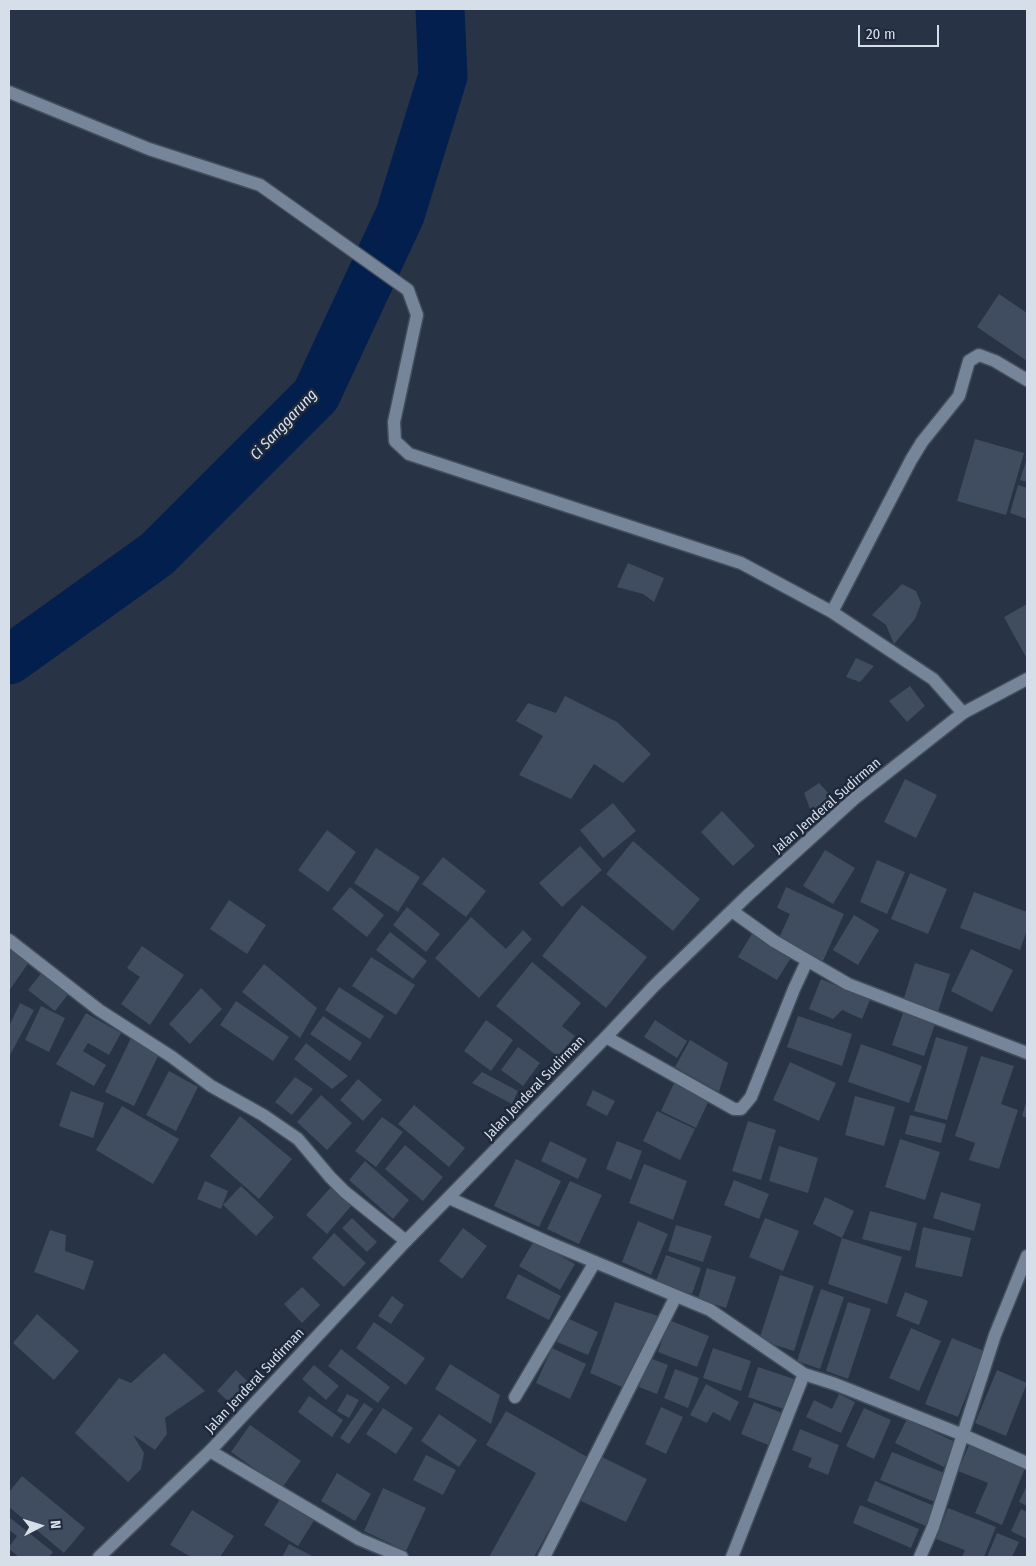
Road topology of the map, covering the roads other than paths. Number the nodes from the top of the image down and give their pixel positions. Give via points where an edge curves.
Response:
1 (9, 92) edge
2 (1027, 380) edge
3 (832, 612) junction
4 (1027, 679) edge
5 (963, 713) junction
6 (732, 911) junction
7 (9, 940) edge
8 (807, 961) junction
9 (606, 1037) junction
10 (1027, 1052) edge
11 (449, 1198) junction
12 (406, 1241) junction
13 (1027, 1256) edge
14 (595, 1262) junction
15 (676, 1296) junction
16 (804, 1374) junction
17 (515, 1397) dead end
18 (963, 1435) junction
19 (210, 1451) junction
20 (1027, 1463) edge
21 (99, 1557) edge
22 (402, 1557) edge
23 (544, 1557) edge
24 (732, 1557) edge
25 (920, 1557) edge

1 - 3 street via 150,149 260,185 408,290 417,315 394,422 396,440 409,454 740,563
2 - 3 street via 979,355 969,361 959,396 911,460
3 - 5 street via 933,679
4 - 5 street, Jalan Jenderal Sudirman
5 - 6 street, Jalan Jenderal Sudirman via 855,798
6 - 8 street
6 - 9 street, Jalan Jenderal Sudirman
7 - 12 street via 99,1010 211,1086 298,1139 330,1177
8 - 9 street via 751,1098 741,1109 734,1109
8 - 10 street via 848,984
9 - 11 street, Jalan Jenderal Sudirman
11 - 12 street, Jalan Jenderal Sudirman
11 - 14 street
12 - 19 street, Jalan Jenderal Sudirman
13 - 18 street via 995,1335
14 - 15 street
14 - 17 street
15 - 16 street via 710,1310
15 - 23 street
16 - 18 street
16 - 24 street
18 - 20 street
18 - 25 street
19 - 21 street, Jalan Jenderal Sudirman
19 - 22 street via 359,1539

